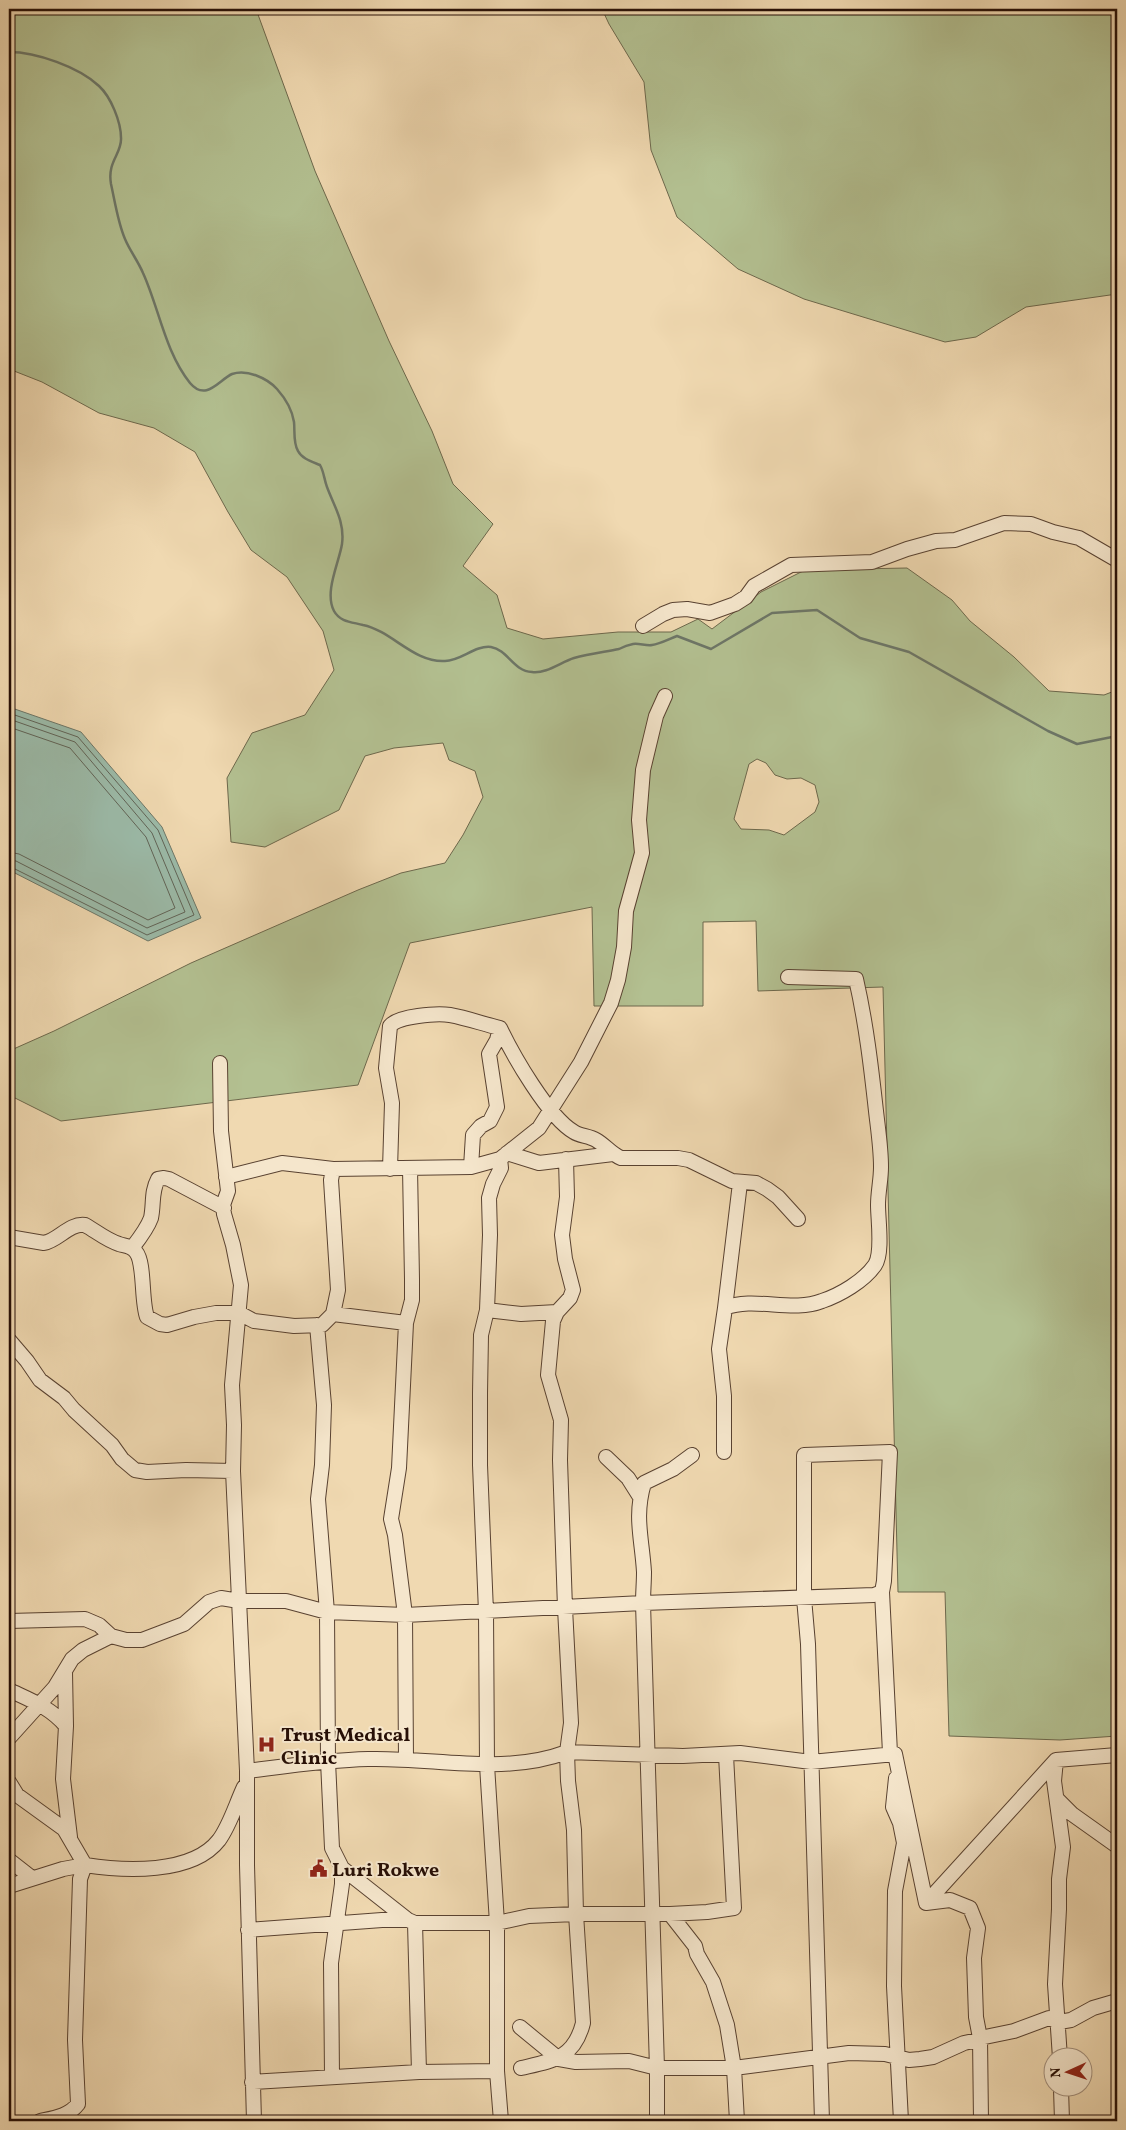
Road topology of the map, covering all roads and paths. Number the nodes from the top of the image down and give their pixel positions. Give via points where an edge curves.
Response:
1 (1117, 560) edge
2 (643, 626) dead end
3 (665, 696) dead end
4 (788, 977) dead end
5 (500, 1028) junction
6 (220, 1063) dead end
7 (552, 1111) junction
8 (613, 1154) junction
9 (503, 1156) junction
10 (566, 1159) junction
11 (471, 1166) junction
12 (410, 1168) junction
13 (333, 1169) junction
14 (390, 1169) junction
15 (226, 1176) junction
16 (740, 1183) junction
17 (224, 1208) junction
18 (798, 1219) dead end
19 (9, 1237) edge
20 (132, 1248) junction
21 (725, 1308) junction
22 (487, 1310) junction
23 (557, 1312) junction
24 (239, 1313) junction
25 (333, 1314) junction
26 (254, 1321) junction
27 (406, 1323) junction
28 (317, 1325) junction
29 (237, 1337) junction
30 (9, 1340) edge
31 (724, 1452) dead end
32 (692, 1455) dead end
33 (606, 1457) dead end
34 (233, 1471) junction
35 (640, 1497) junction
36 (882, 1592) junction
37 (804, 1598) junction
38 (239, 1601) junction
39 (643, 1603) junction
40 (565, 1608) junction
41 (327, 1612) junction
42 (486, 1612) junction
43 (405, 1615) junction
44 (9, 1621) edge
45 (111, 1636) junction
46 (65, 1672) junction
47 (9, 1690) edge
48 (41, 1705) junction
49 (66, 1726) junction
50 (9, 1738) edge
51 (568, 1752) junction
52 (649, 1754) junction
53 (893, 1754) junction
54 (726, 1755) junction
55 (1117, 1755) edge
56 (406, 1760) junction
57 (1056, 1760) junction
58 (328, 1761) junction
59 (811, 1762) junction
60 (487, 1765) junction
61 (246, 1777) junction
62 (9, 1782) edge
63 (13, 1794) edge
64 (1058, 1800) junction
65 (70, 1838) junction
66 (1117, 1846) edge
67 (9, 1860) edge
68 (85, 1865) junction
69 (342, 1868) junction
70 (32, 1878) junction
71 (9, 1886) edge
72 (926, 1903) junction
73 (653, 1913) junction
74 (576, 1914) junction
75 (670, 1914) junction
76 (412, 1921) junction
77 (497, 1923) junction
78 (337, 1924) junction
79 (248, 1930) junction
80 (1117, 2001) edge
81 (1059, 2022) junction
82 (520, 2027) dead end
83 (980, 2038) junction
84 (1060, 2048) edge
85 (820, 2057) junction
86 (897, 2057) junction
87 (559, 2058) junction
88 (521, 2068) dead end
89 (658, 2068) junction
90 (734, 2068) junction
91 (497, 2071) junction
92 (419, 2072) junction
93 (332, 2076) junction
94 (252, 2082) junction
95 (1061, 2098) edge
96 (78, 2104) junction
97 (40, 2121) edge
98 (80, 2121) edge
99 (254, 2121) edge
100 (501, 2121) edge
101 (656, 2121) edge
102 (737, 2121) edge
103 (822, 2121) edge
104 (901, 2121) edge
105 (982, 2121) edge
106 (1062, 2121) edge

1 - 2 street via 1079,538 1031,524 1004,523 872,562 791,564 754,586 735,604 710,613 673,610
3 - 7 street via 656,716 643,770 639,820 642,853 626,911 618,980 600,1027
4 - 21 street via 856,979 870,1053 880,1153 879,1254 876,1264 863,1277 822,1302 802,1306 738,1304
5 - 7 street via 514,1058
5 - 11 street via 489,1054 497,1107 490,1121 473,1135
5 - 14 street via 448,1015 405,1018 392,1023 386,1068 392,1104
6 - 15 street via 221,1131
7 - 8 street via 574,1132 596,1140
7 - 9 street via 539,1128
8 - 10 street
8 - 16 street via 620,1158 689,1160
9 - 10 street via 539,1163
9 - 11 street
9 - 22 street via 489,1198
10 - 23 street via 567,1197 562,1235 573,1290
11 - 12 street
12 - 14 street
12 - 27 street via 412,1300
13 - 14 street
13 - 15 street via 282,1163
13 - 25 street via 338,1290
15 - 17 street via 228,1191
16 - 18 street via 756,1183 767,1189
16 - 21 street
17 - 20 street via 170,1179 158,1180 152,1193 150,1218
17 - 24 street via 241,1285
19 - 20 street via 50,1242 74,1226 85,1224 107,1240
20 - 24 street via 140,1260 143,1302 151,1320 167,1325 216,1313
21 - 31 street via 719,1350 724,1396
22 - 23 street via 521,1314
22 - 42 street via 481,1335 480,1393
23 - 40 street via 553,1321 548,1375 561,1420
24 - 26 street
24 - 29 street
25 - 27 street
25 - 28 street via 326,1323
26 - 28 street
26 - 29 street via 245,1326
27 - 43 street via 399,1468 391,1519
28 - 41 street via 324,1405 318,1498
29 - 34 street via 232,1385
30 - 34 street via 40,1380 64,1398 136,1470
32 - 35 street via 673,1469 648,1479
33 - 35 street via 628,1478
34 - 38 street
35 - 39 street via 638,1529 644,1572
36 - 37 street
36 - 37 street via 890,1452 804,1455
36 - 53 street
37 - 39 street
37 - 59 street
38 - 41 street via 286,1601
38 - 45 street via 221,1598 209,1602 184,1624 142,1640
38 - 61 street
39 - 40 street
39 - 52 street
40 - 42 street
40 - 51 street via 571,1723
41 - 43 street
41 - 58 street
42 - 43 street
42 - 60 street
43 - 56 street
44 - 45 street via 85,1619 99,1625
45 - 46 street via 78,1654
46 - 48 street
46 - 49 street
47 - 48 street
48 - 49 street via 56,1714
48 - 50 street
49 - 65 street via 63,1779
51 - 52 street
51 - 60 street via 518,1764
51 - 74 street
52 - 54 street
52 - 73 street
53 - 59 street
53 - 72 street
53 - 86 street via 896,1789 893,1807 904,1843 895,1891
54 - 59 street via 740,1753
54 - 75 street via 734,1908
55 - 57 street
56 - 58 street
56 - 60 street
57 - 64 street via 1054,1781
57 - 72 street
58 - 61 street
58 - 69 street via 332,1848
59 - 85 street
60 - 77 street
61 - 68 street via 219,1840 208,1850 183,1863 117,1870
61 - 79 street
62 - 63 street
63 - 65 street via 64,1829
64 - 66 street
64 - 81 street via 1063,1847 1055,1984
65 - 68 street
67 - 70 street
68 - 70 street
68 - 96 street via 80,1878 74,2040
69 - 76 street
69 - 78 street
70 - 71 street
72 - 83 street via 950,1900 970,1908 978,1928 974,1958
73 - 74 street
73 - 75 street
73 - 89 street
74 - 77 street via 529,1916
74 - 87 street via 583,2022 572,2046
75 - 90 street via 690,1938 713,1982 727,2025
76 - 77 street
76 - 78 street
76 - 92 street
77 - 91 street
78 - 79 street
78 - 93 street via 330,1980
79 - 94 street
80 - 81 street
81 - 83 street via 1048,2018 1014,2031
81 - 84 street
82 - 87 street
83 - 86 street via 933,2058 909,2060
83 - 105 street
85 - 86 street via 849,2054
85 - 90 street
85 - 103 street
86 - 104 street
87 - 88 street
87 - 89 street via 576,2062 629,2061
89 - 90 street
89 - 101 street
90 - 102 street
91 - 92 street
91 - 100 street
92 - 93 street
93 - 94 street
94 - 99 street
95 - 106 street
96 - 97 street via 73,2111 62,2116
96 - 98 street

